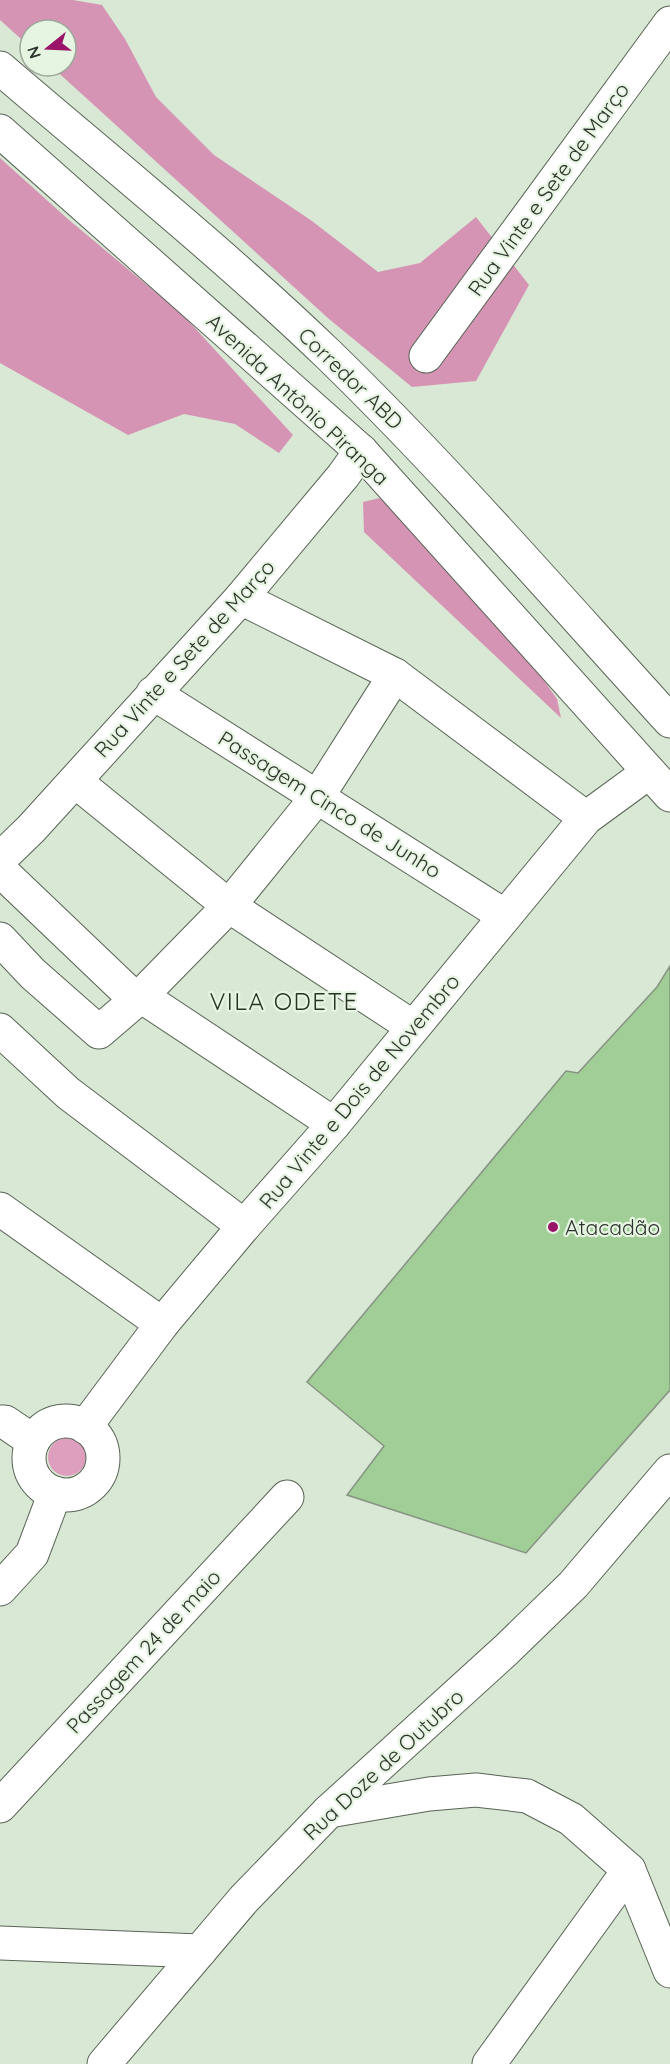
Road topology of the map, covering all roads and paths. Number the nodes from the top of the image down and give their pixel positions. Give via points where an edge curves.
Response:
1 (670, 22) edge
2 (0, 68) edge
3 (0, 131) edge
4 (426, 356) dead end
5 (361, 451) junction
6 (241, 598) junction
7 (395, 675) junction
8 (153, 693) junction
9 (670, 722) edge
10 (75, 781) junction
11 (659, 784) edge
12 (318, 796) junction
13 (586, 818) junction
14 (0, 859) edge
15 (0, 870) edge
16 (230, 906) junction
17 (505, 916) junction
18 (0, 939) edge
19 (141, 996) junction
20 (413, 1027) junction
21 (0, 1030) edge
22 (334, 1124) junction
23 (0, 1209) edge
24 (244, 1226) junction
25 (162, 1324) junction
26 (2, 1418) edge
27 (85, 1427) junction
28 (33, 1441) junction
29 (670, 1471) edge
30 (55, 1493) junction
31 (287, 1497) dead end
32 (0, 1588) edge
33 (0, 1806) edge
34 (329, 1811) junction
35 (629, 1870) junction
36 (0, 1943) edge
37 (200, 1951) junction
38 (670, 1971) edge
39 (104, 2064) edge
40 (489, 2064) edge

1 - 4 street, Rua Vinte e Sete de Março
2 - 9 street, Corredor ABD via 328,354 412,437
3 - 5 street, Avenida Antônio Piranga
5 - 6 street, Rua Vinte e Sete de Março
5 - 11 street, Avenida Antônio Piranga
6 - 7 street
6 - 8 street, Rua Vinte e Sete de Março
7 - 12 street
7 - 13 street
8 - 10 street, Rua Vinte e Sete de Março
8 - 12 street, Passagem Cinco de Junho
10 - 14 street, Rua Vinte e Sete de Março
10 - 16 street
11 - 13 street, Rua Vinte e Dois de Novembro
12 - 16 street
12 - 17 street, Passagem Cinco de Junho
13 - 17 street, Rua Vinte e Dois de Novembro
15 - 19 street via 132,996
16 - 19 street
16 - 20 street
17 - 20 street, Rua Vinte e Dois de Novembro
18 - 19 street via 99,1032
19 - 22 street
20 - 22 street, Rua Vinte e Dois de Novembro
21 - 24 street via 68,1093
22 - 24 street, Rua Vinte e Dois de Novembro
23 - 25 street
24 - 25 street, Rua Vinte e Dois de Novembro
25 - 27 street, Rua Vinte e Dois de Novembro
26 - 28 street
27 - 28 street via 62,1421 41,1430
27 - 30 street via 100,1444 101,1468 96,1479 78,1493
28 - 30 street via 29,1453 34,1478
29 - 34 street, Rua Doze de Outubro via 573,1585
30 - 32 street via 32,1554
31 - 33 street, Passagem 24 de maio
34 - 35 street via 476,1790 527,1796 571,1819
34 - 37 street, Rua Doze de Outubro
35 - 38 street
35 - 40 street
36 - 37 street
37 - 39 street, Rua Doze de Outubro

